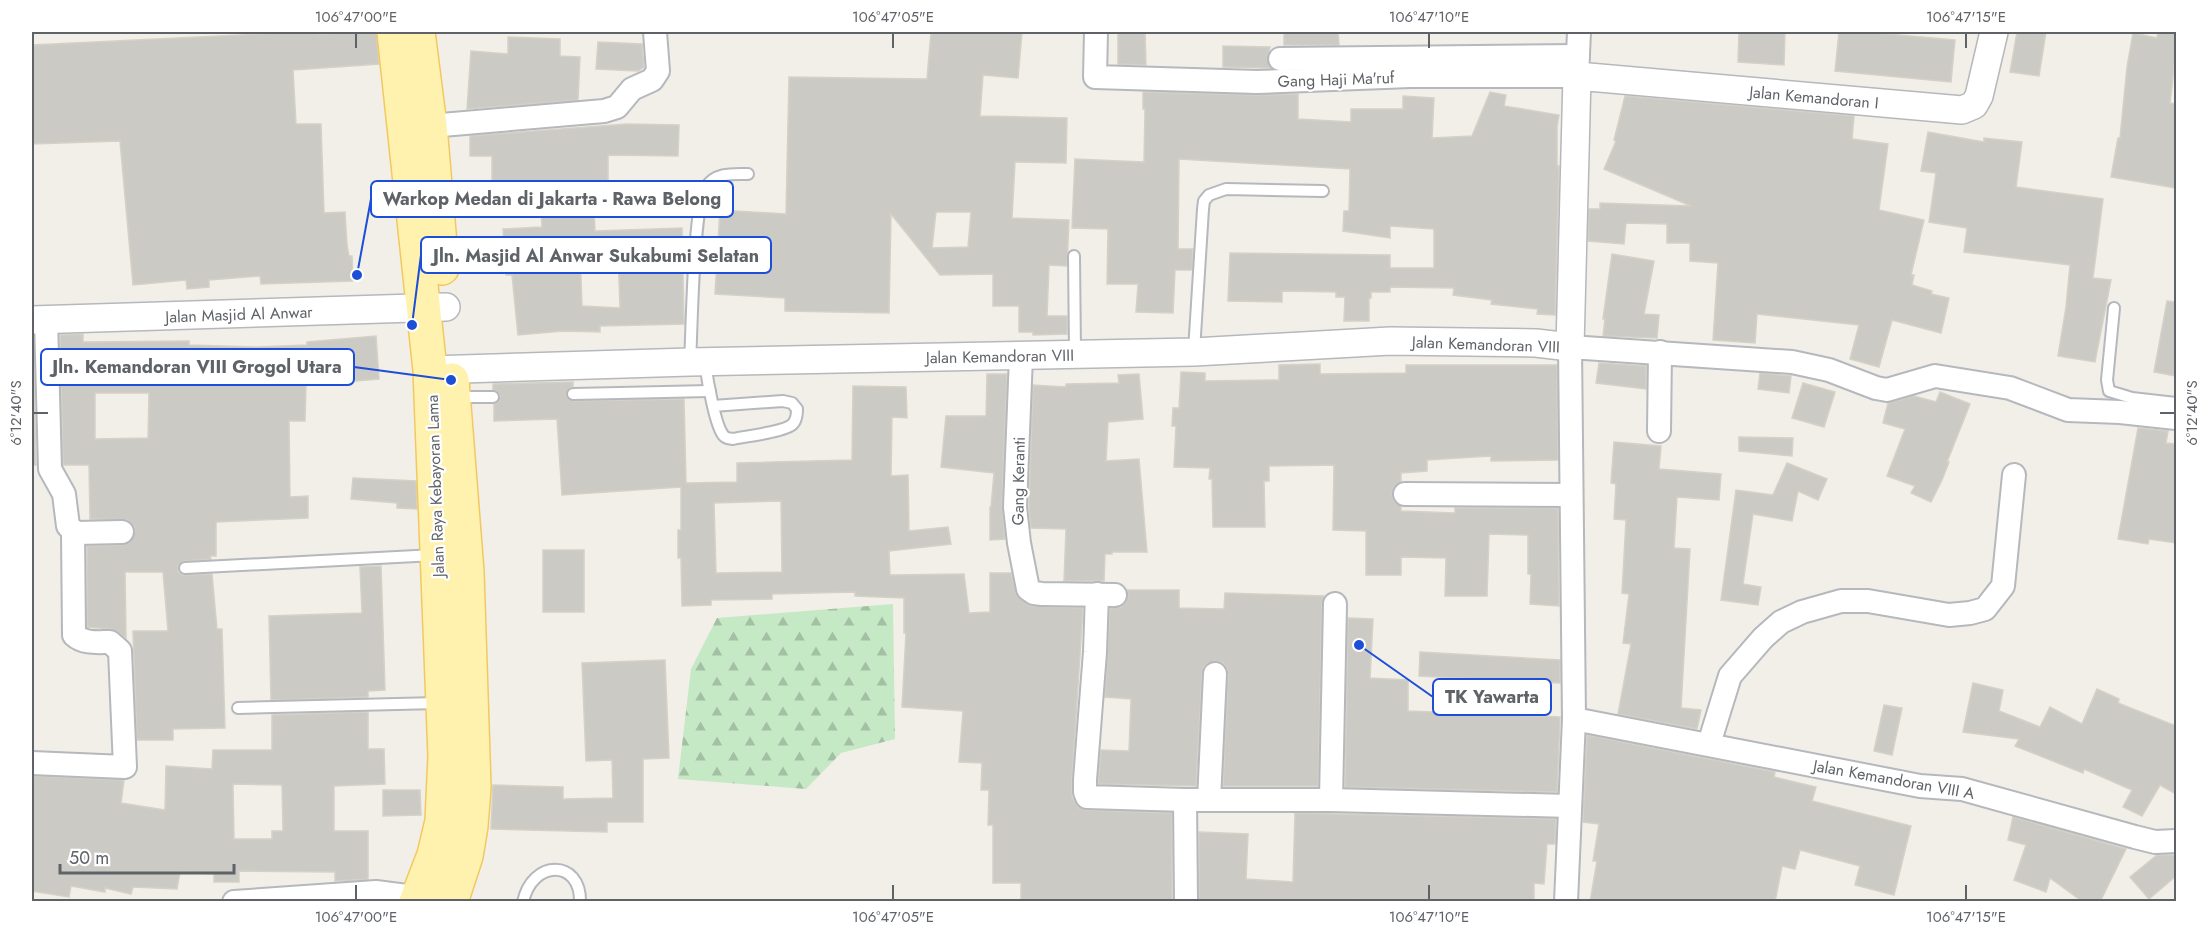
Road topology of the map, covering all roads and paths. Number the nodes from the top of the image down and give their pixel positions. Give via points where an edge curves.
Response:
1 (394, 32) edge
2 (418, 32) edge
3 (655, 32) edge
4 (1096, 32) edge
5 (1579, 32) edge
6 (1994, 32) edge
7 (1280, 59) dead end
8 (1578, 66) junction
9 (420, 108) junction
10 (748, 174) dead end
11 (1323, 191) dead end
12 (1074, 256) dead end
13 (435, 308) junction
14 (2114, 308) dead end
15 (39, 320) edge
16 (1570, 347) junction
17 (1194, 352) junction
18 (1660, 352) junction
19 (1075, 355) junction
20 (1021, 356) junction
21 (698, 362) junction
22 (441, 383) junction
23 (710, 391) junction
24 (573, 394) dead end
25 (494, 397) dead end
26 (2176, 403) edge
27 (713, 406) junction
28 (2176, 418) edge
29 (1659, 431) dead end
30 (2014, 475) dead end
31 (1405, 494) dead end
32 (1571, 495) junction
33 (73, 532) junction
34 (122, 532) dead end
35 (448, 566) junction
36 (185, 568) dead end
37 (1335, 604) dead end
38 (1215, 675) dead end
39 (457, 703) junction
40 (238, 708) dead end
41 (1574, 718) junction
42 (1708, 744) junction
43 (32, 763) edge
44 (1185, 800) junction
45 (1209, 800) junction
46 (1331, 800) junction
47 (1570, 806) junction
48 (2176, 841) edge
49 (433, 900) edge
50 (234, 902) edge
51 (523, 902) edge
52 (580, 902) edge
53 (1186, 902) edge
54 (1566, 902) edge

1 - 9 main road, Jalan Raya Kebayoran Lama
2 - 9 main road, Jalan Raya Kebayoran Lama
3 - 9 street via 658,71 652,80 632,89 617,107 604,111
4 - 8 street, Gang Haji Ma'ruf via 1095,77 1257,81
5 - 8 street
6 - 8 street, Jalan Kemandoran I via 1979,96 1974,105 1962,111
7 - 8 street
8 - 16 street, Jalan Kemandoran VIII
9 - 13 main road, Jalan Raya Kebayoran Lama
10 - 21 lane via 714,178 705,188 699,212
11 - 17 lane via 1226,189 1204,201
12 - 19 lane
13 - 15 street, Jalan Masjid Al Anwar
13 - 22 main road, Jalan Raya Kebayoran Lama
14 - 26 lane via 2109,391
15 - 33 street via 50,469 64,494 68,526
16 - 17 street, Jalan Kemandoran VIII via 1390,342
16 - 18 street, Jalan Kemandoran VIII
16 - 32 street, Jalan Kemandoran VIII
17 - 19 street, Jalan Kemandoran VIII
18 - 28 street, Jalan Kemandoran VIII via 1792,362 1887,390 1935,376 2010,388 2068,410
18 - 29 street
19 - 20 street, Jalan Kemandoran VIII
20 - 21 street, Jalan Kemandoran VIII
20 - 44 street, Gang Keranti via 1015,507 1028,590 1042,594 1106,595 1095,652 1085,795
21 - 22 street, Jalan Kemandoran VIII
21 - 23 lane
22 - 25 lane
22 - 35 main road, Jalan Raya Kebayoran Lama
23 - 24 lane
23 - 27 lane
27 - 27 lane via 722,435 733,439 792,426 797,410 792,403 783,401
30 - 42 street via 2003,586 1984,609 1949,615 1868,601 1841,601 1781,622 1730,676
31 - 32 street
32 - 41 street, Jalan Kemandoran VIII
33 - 34 street
33 - 43 street via 74,635 88,642 110,642 120,651 125,767
35 - 36 lane
35 - 39 main road, Jalan Raya Kebayoran Lama
37 - 46 street
38 - 45 street
39 - 40 lane
39 - 49 main road, Jalan Raya Kebayoran Lama via 434,855
41 - 42 street, Jalan Kemandoran VIII A
41 - 47 street, Jalan Kemandoran VIII
42 - 48 street, Jalan Kemandoran VIII A via 1920,786 1962,789 2134,837
44 - 45 street
44 - 53 street
45 - 46 street
46 - 47 street
47 - 54 street, Jalan Kemandoran VIII
49 - 50 street via 376,892
51 - 52 lane via 531,881 544,871 561,871 575,878

